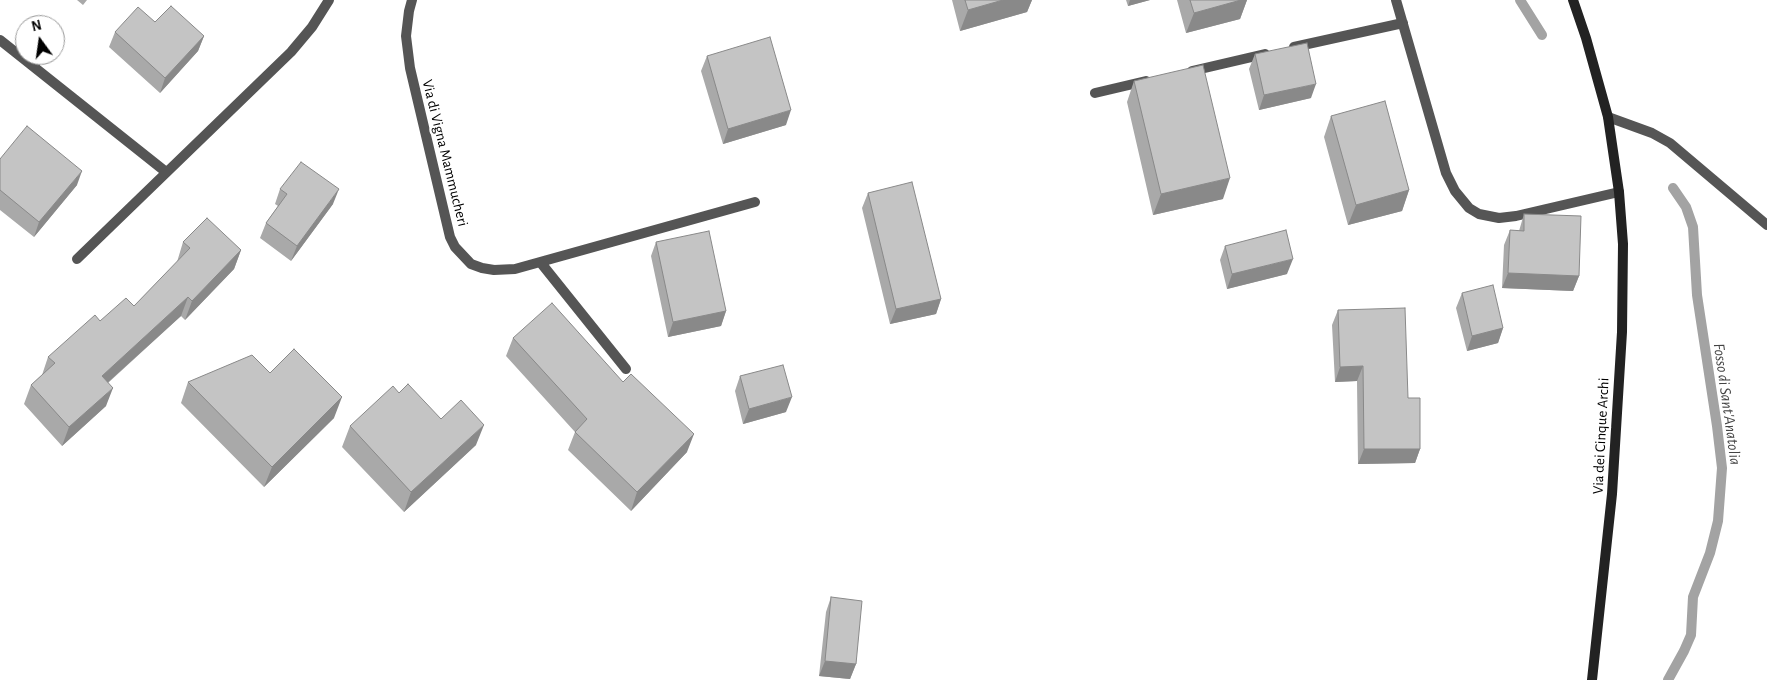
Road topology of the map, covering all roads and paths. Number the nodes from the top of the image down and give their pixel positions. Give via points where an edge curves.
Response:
1 (329, 0) edge
2 (412, 0) edge
3 (1396, 0) edge
4 (1573, 0) edge
5 (1403, 23) junction
6 (0, 40) edge
7 (1181, 73) edge
8 (1152, 80) edge
9 (1095, 93) dead end
10 (1608, 117) junction
11 (166, 172) junction
12 (1620, 192) junction
13 (754, 202) dead end
14 (1767, 225) edge
15 (77, 258) dead end
16 (542, 263) junction
17 (626, 369) dead end
18 (1592, 680) edge

1 - 11 street via 291,52
2 - 16 street, Via di Vigna Mammucheri via 407,31 410,68 447,226 455,247 472,264 482,268 515,269
3 - 5 street
4 - 10 main road, Via dei Cinque Archi
5 - 7 street
5 - 12 street via 1446,173 1469,208 1479,214 1499,218
6 - 11 street
8 - 9 street
10 - 12 main road, Via dei Cinque Archi
10 - 14 street via 1670,143
11 - 15 street
12 - 18 main road, Via dei Cinque Archi via 1624,270 1621,341 1611,514
13 - 16 street, Via di Vigna Mammucheri
16 - 17 street

